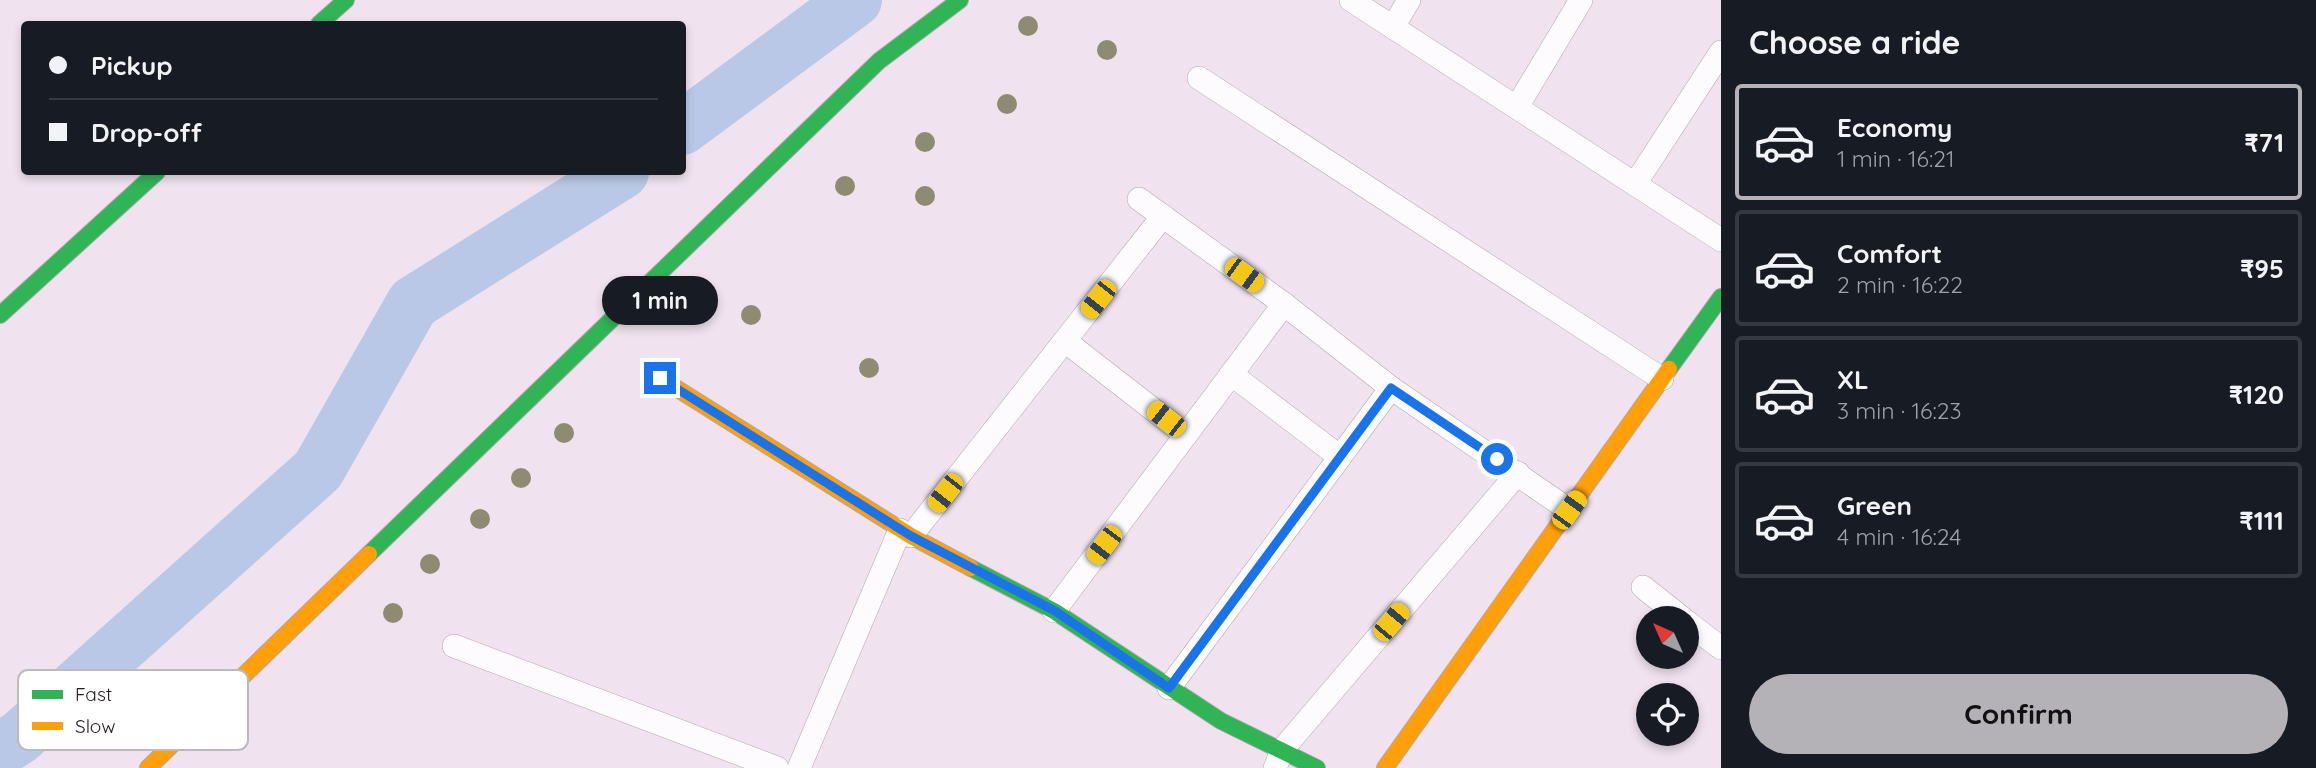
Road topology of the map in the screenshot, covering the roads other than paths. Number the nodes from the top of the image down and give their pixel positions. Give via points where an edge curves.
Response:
1 (346, 0) edge
2 (960, 0) edge
3 (1351, 0) edge
4 (1409, 0) edge
5 (1581, 0) edge
6 (322, 21) edge
7 (1393, 27) junction
8 (1721, 52) edge
9 (1199, 78) dead end
10 (1517, 107) junction
11 (154, 175) edge
12 (1635, 184) junction
13 (1139, 199) dead end
14 (1163, 216) junction
15 (1721, 240) edge
16 (1721, 297) edge
17 (1284, 304) junction
18 (0, 315) edge
19 (1065, 341) junction
20 (1231, 374) junction
21 (660, 378) dead end
22 (1662, 379) junction
23 (1391, 388) junction
24 (1186, 435) junction
25 (1340, 457) junction
26 (1518, 474) junction
27 (1569, 510) junction
28 (906, 533) junction
29 (1643, 587) dead end
30 (1667, 606) edge
31 (1055, 611) junction
32 (1699, 631) edge
33 (454, 646) dead end
34 (1721, 648) edge
35 (248, 671) edge
36 (1169, 688) junction
37 (167, 750) edge
38 (1278, 759) edge
39 (148, 768) edge
40 (777, 768) edge
41 (799, 768) edge
42 (1317, 768) edge
43 (1385, 768) edge

1 - 6 street
2 - 35 street via 879,61
3 - 7 street
4 - 7 street
5 - 10 street
7 - 10 street
8 - 12 street
9 - 22 street
10 - 12 street
11 - 18 street
12 - 15 street
13 - 14 street
14 - 17 street
14 - 19 street
16 - 22 street
17 - 20 street
17 - 23 street
19 - 24 street
19 - 28 street
20 - 24 street
20 - 25 street
21 - 28 street
22 - 27 street
23 - 25 street
23 - 26 street
24 - 31 street
25 - 36 street
26 - 27 street
26 - 38 street
27 - 43 street
28 - 31 street
28 - 41 street
29 - 30 street
31 - 36 street
32 - 34 street
33 - 40 street
36 - 38 street
37 - 39 street
38 - 42 street

